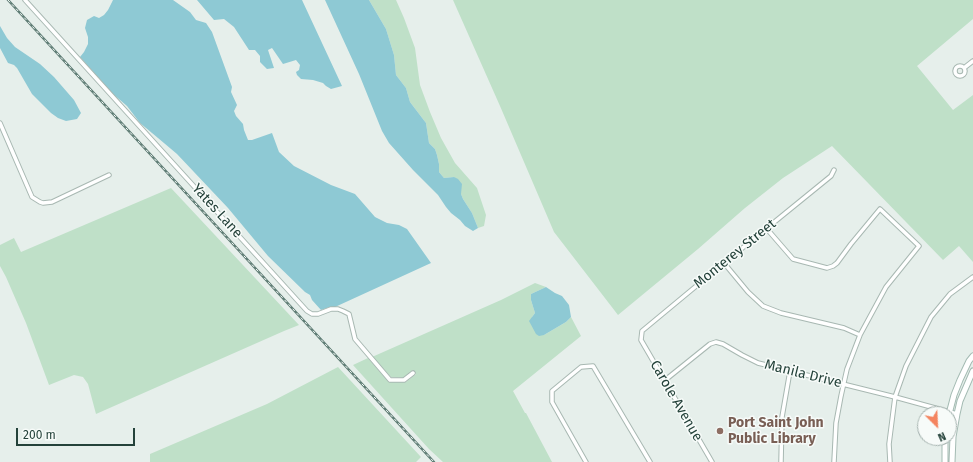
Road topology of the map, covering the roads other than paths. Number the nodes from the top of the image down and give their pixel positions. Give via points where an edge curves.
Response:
1 (25, 0) edge
2 (973, 61) edge
3 (964, 68) dead end
4 (0, 123) edge
5 (834, 170) dead end
6 (110, 175) dead end
7 (767, 229) junction
8 (724, 263) junction
9 (972, 277) edge
10 (860, 335) junction
11 (641, 340) joint
12 (973, 356) edge
13 (790, 371) junction
14 (973, 371) edge
15 (413, 373) dead end
16 (664, 381) junction
17 (844, 384) junction
18 (895, 397) junction
19 (925, 406) edge
20 (951, 406) edge
21 (957, 414) edge
22 (945, 446) edge
23 (953, 446) edge
24 (586, 462) edge
25 (650, 462) edge
26 (712, 462) edge
27 (781, 462) edge
28 (834, 462) edge
29 (890, 462) edge
30 (945, 462) edge
31 (952, 462) edge

1 - 15 street, Yates Lane via 307,311 318,314 331,309 344,311 349,314 355,339 390,380 404,380
2 - 3 street
4 - 6 street via 32,198 40,202 52,202
5 - 7 street, Monterey Street via 831,176
7 - 8 street, Monterey Street
7 - 10 street via 793,259 827,268 837,263 880,209 919,246 886,287
8 - 10 street via 763,306 781,313 844,328
8 - 11 street, Monterey Street via 642,331
9 - 18 street via 950,294 931,318 906,366
10 - 17 street
11 - 16 street, Carole Avenue
12 - 20 main road via 960,380
13 - 16 street, Manila Drive via 758,363 716,342
13 - 17 street, Manila Drive
13 - 27 street via 782,417
14 - 21 main road
16 - 26 street, Carole Avenue
17 - 18 street, Manila Drive
17 - 28 street via 836,423
18 - 19 street, Manila Drive
18 - 29 street via 889,444
22 - 30 main road
23 - 31 main road
24 - 25 street via 552,402 552,392 581,367 593,366

